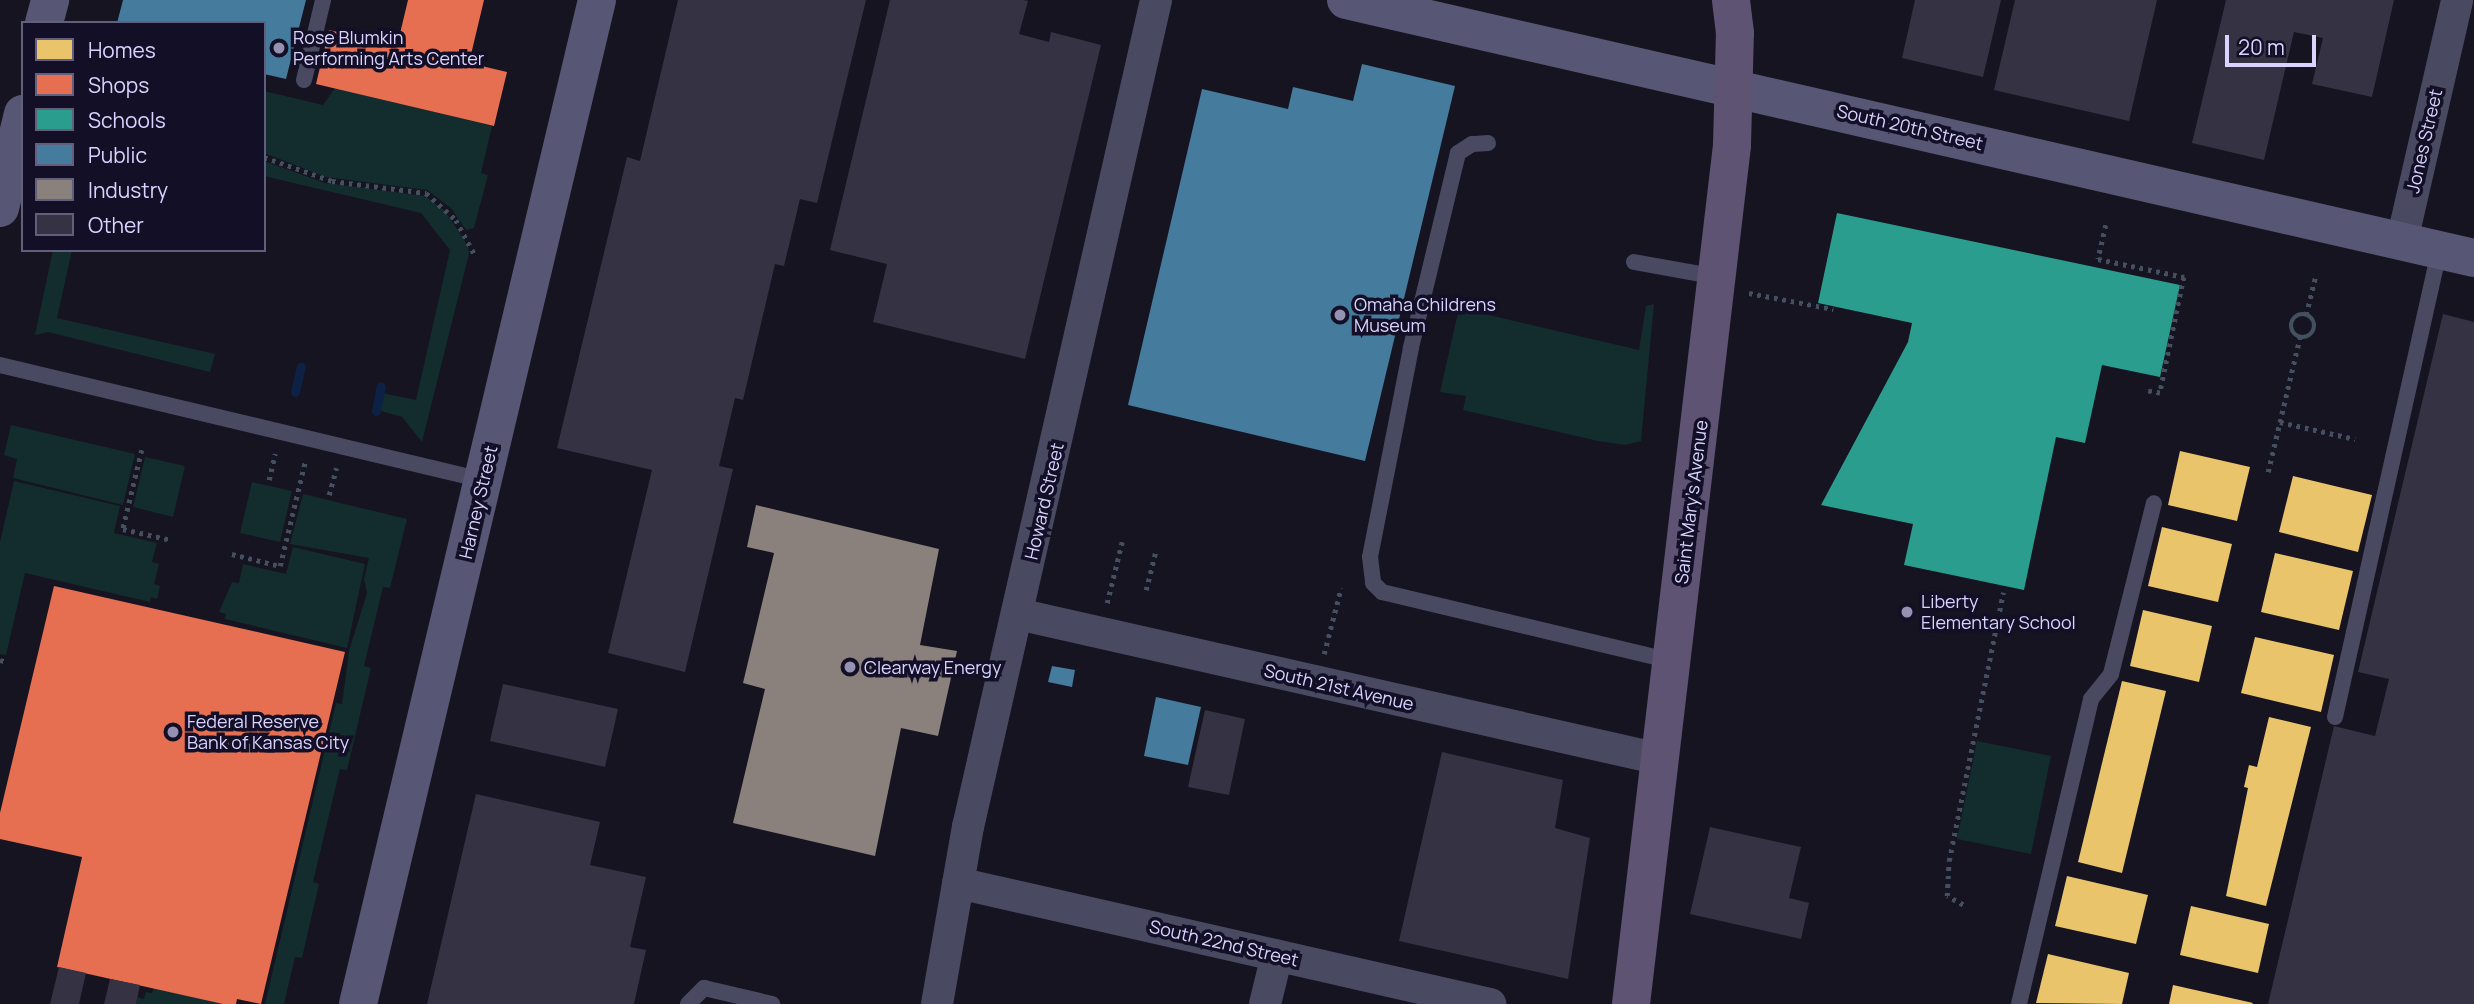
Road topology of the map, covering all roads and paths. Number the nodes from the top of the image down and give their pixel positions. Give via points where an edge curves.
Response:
1 (50, 0) edge
2 (323, 0) edge
3 (597, 0) edge
4 (1156, 0) edge
5 (1346, 0) edge
6 (1731, 0) edge
7 (2456, 0) edge
8 (45, 21) edge
9 (304, 80) dead end
10 (1735, 88) junction
11 (21, 122) edge
12 (1488, 143) dead end
13 (266, 158) edge
14 (0, 208) edge
15 (2106, 225) dead end
16 (2402, 241) junction
17 (2456, 254) edge
18 (476, 257) dead end
19 (1634, 262) dead end
20 (2316, 274) dead end
21 (1733, 285) junction
22 (1833, 309) dead end
23 (2305, 315) junction
24 (2300, 337) junction
25 (0, 365) edge
26 (2148, 391) dead end
27 (2280, 422) junction
28 (2356, 439) dead end
29 (142, 450) dead end
30 (2268, 472) dead end
31 (483, 480) junction
32 (299, 487) dead end
33 (2154, 503) dead end
34 (171, 540) dead end
35 (1122, 542) dead end
36 (1156, 550) dead end
37 (232, 554) dead end
38 (1342, 587) dead end
39 (1146, 590) dead end
40 (2003, 592) dead end
41 (1106, 607) dead end
42 (1018, 614) junction
43 (1323, 658) dead end
44 (0, 660) edge
45 (1672, 661) junction
46 (7, 662) dead end
47 (2335, 717) dead end
48 (1660, 759) junction
49 (958, 883) junction
50 (1963, 905) dead end
51 (1277, 955) junction
52 (358, 1004) edge
53 (688, 1004) edge
54 (772, 1004) edge
55 (937, 1004) edge
56 (1265, 1004) edge
57 (1490, 1004) edge
58 (1631, 1004) edge
59 (2019, 1004) edge

1 - 8 main road
2 - 9 lane
3 - 31 main road, Harney Street
4 - 42 street, Howard Street
5 - 10 main road, South 20th Street
6 - 10 main road, Saint Mary's Avenue
7 - 16 street, Jones Street
10 - 16 main road, South 20th Street
10 - 21 main road, Saint Mary's Avenue
11 - 14 main road
12 - 45 lane via 1472,144 1458,153 1409,360 1370,558 1373,583 1382,592
13 - 18 path via 332,181 426,193 456,220
15 - 26 path via 2098,259 2184,277 2160,393
16 - 17 main road, South 20th Street
17 - 47 lane
19 - 21 lane
20 - 23 path
21 - 22 path
21 - 45 main road, Saint Mary's Avenue
23 - 24 path via 2292,322
23 - 24 path via 2313,320 2315,330
24 - 27 path
25 - 31 lane
27 - 28 path
27 - 30 path
29 - 34 path via 123,529
31 - 52 main road, Harney Street
32 - 37 path via 280,566
33 - 59 lane via 2111,674 2091,699
35 - 41 path
36 - 39 path
38 - 43 path
40 - 50 path via 1949,861 1947,897
42 - 48 street, South 21st Avenue
42 - 49 street, Howard Street
44 - 46 path
45 - 48 main road, Saint Mary's Avenue
48 - 58 main road, Saint Mary's Avenue
49 - 51 street, South 22nd Street
49 - 55 street, Howard Street
51 - 56 street
51 - 57 street, South 22nd Street
53 - 54 lane via 704,988

